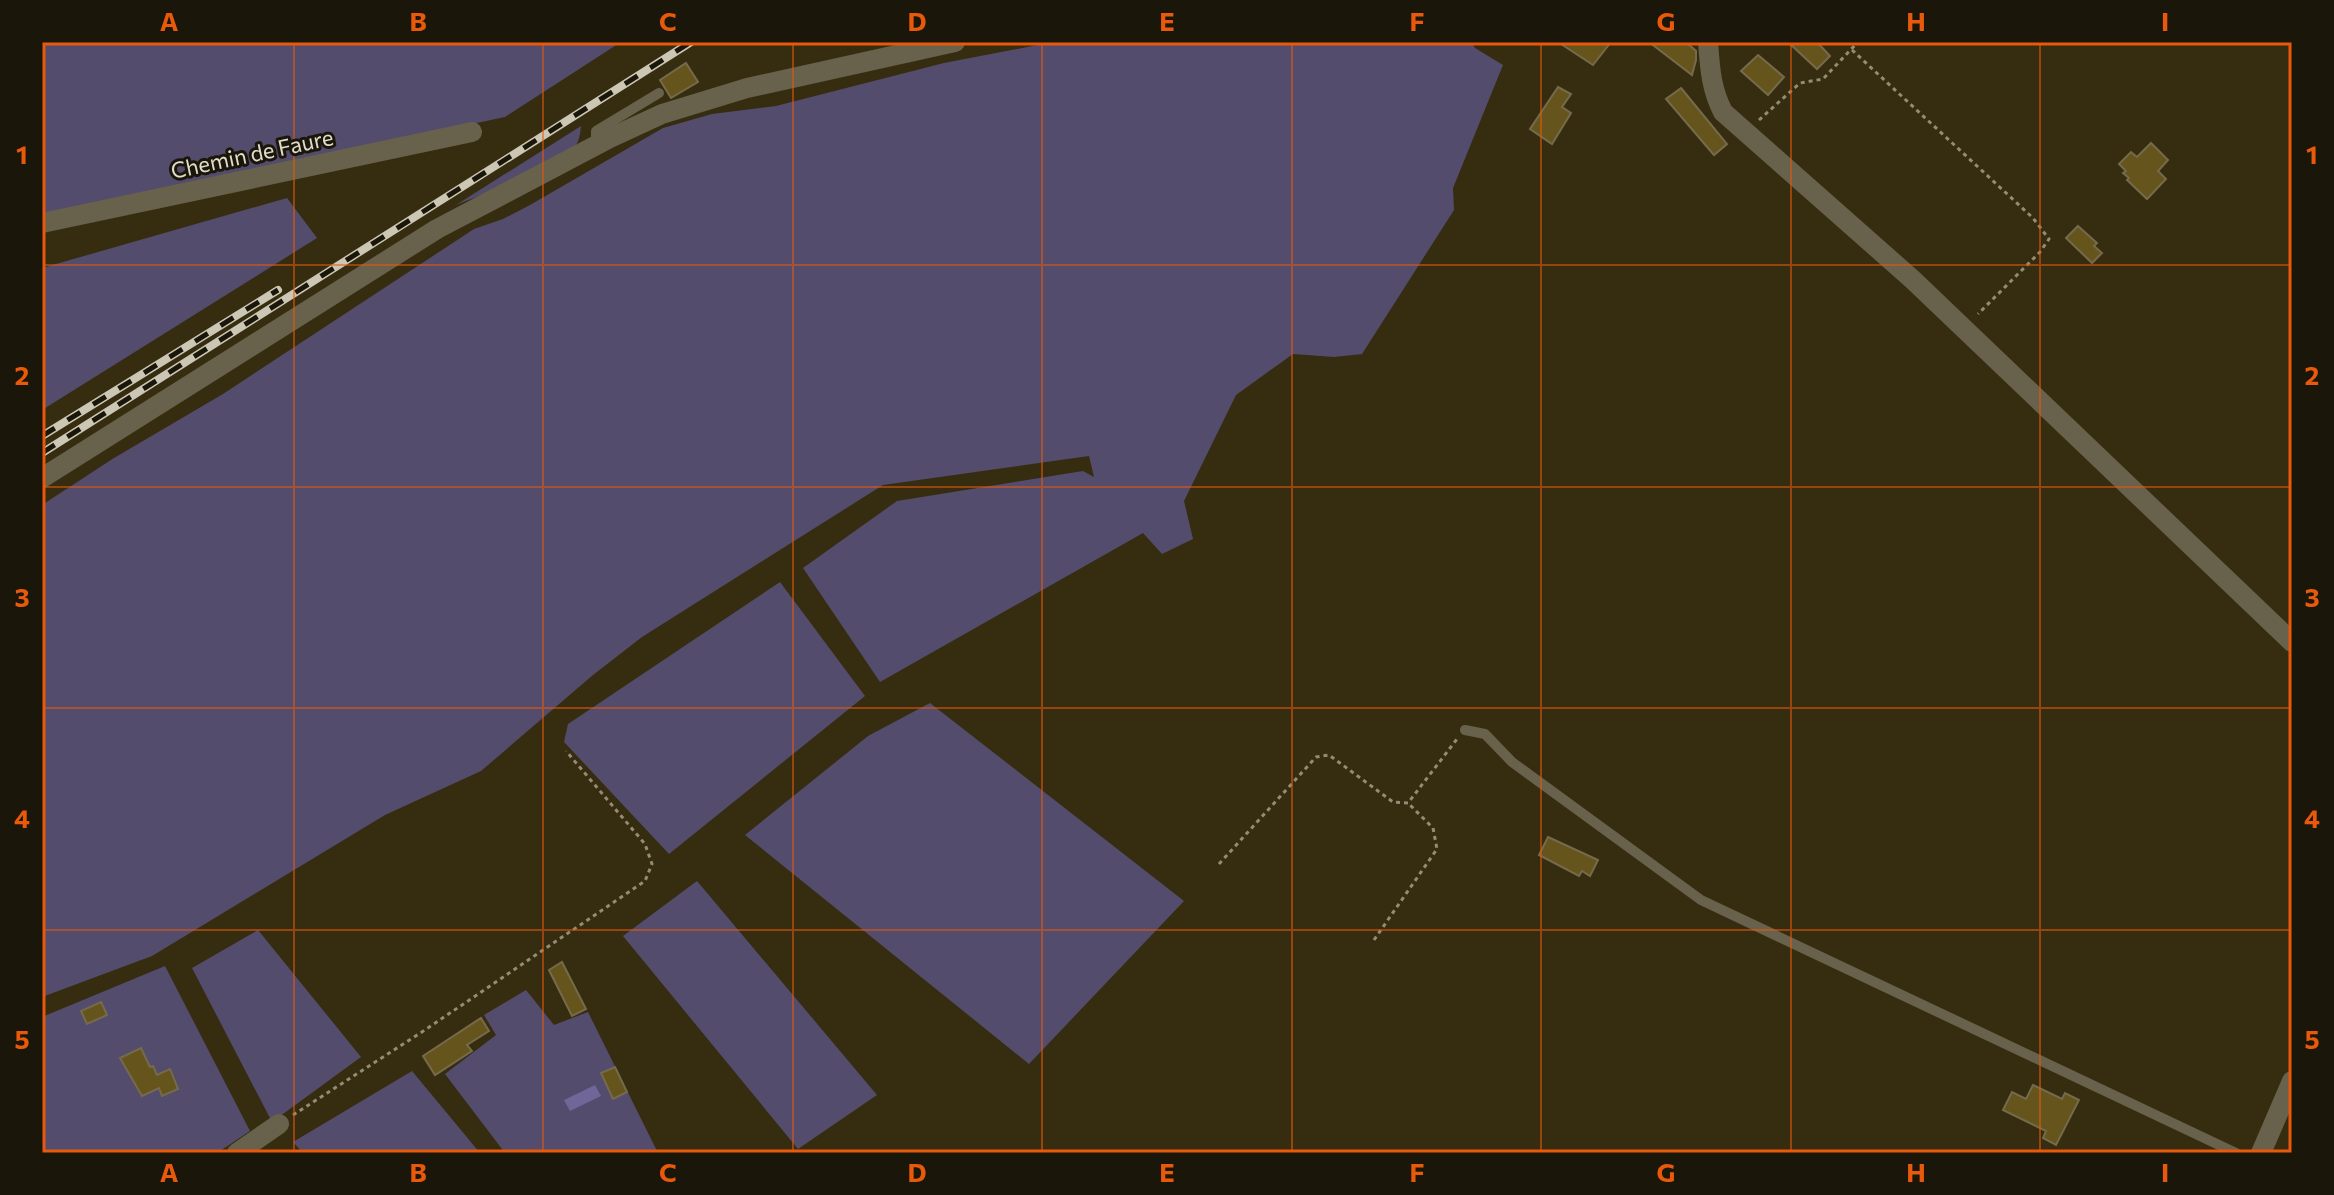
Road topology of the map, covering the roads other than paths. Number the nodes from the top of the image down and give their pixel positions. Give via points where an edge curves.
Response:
1 (955, 42) edge
2 (1708, 42) edge
3 (659, 93) dead end
4 (472, 132) dead end
5 (596, 146) junction
6 (42, 223) edge
7 (42, 478) edge
8 (2292, 642) edge
9 (1465, 730) road end
10 (2292, 1081) edge
11 (279, 1124) road end
12 (237, 1153) edge
13 (2236, 1153) edge
14 (2261, 1153) edge

1 - 5 street via 689,104
2 - 8 street via 1714,95 1723,112 1964,329
3 - 5 lane via 596,131
4 - 6 street, Chemin de Faure
5 - 7 street via 437,229
9 - 13 lane via 1485,734 1512,762 1701,900
10 - 14 street
11 - 12 street

